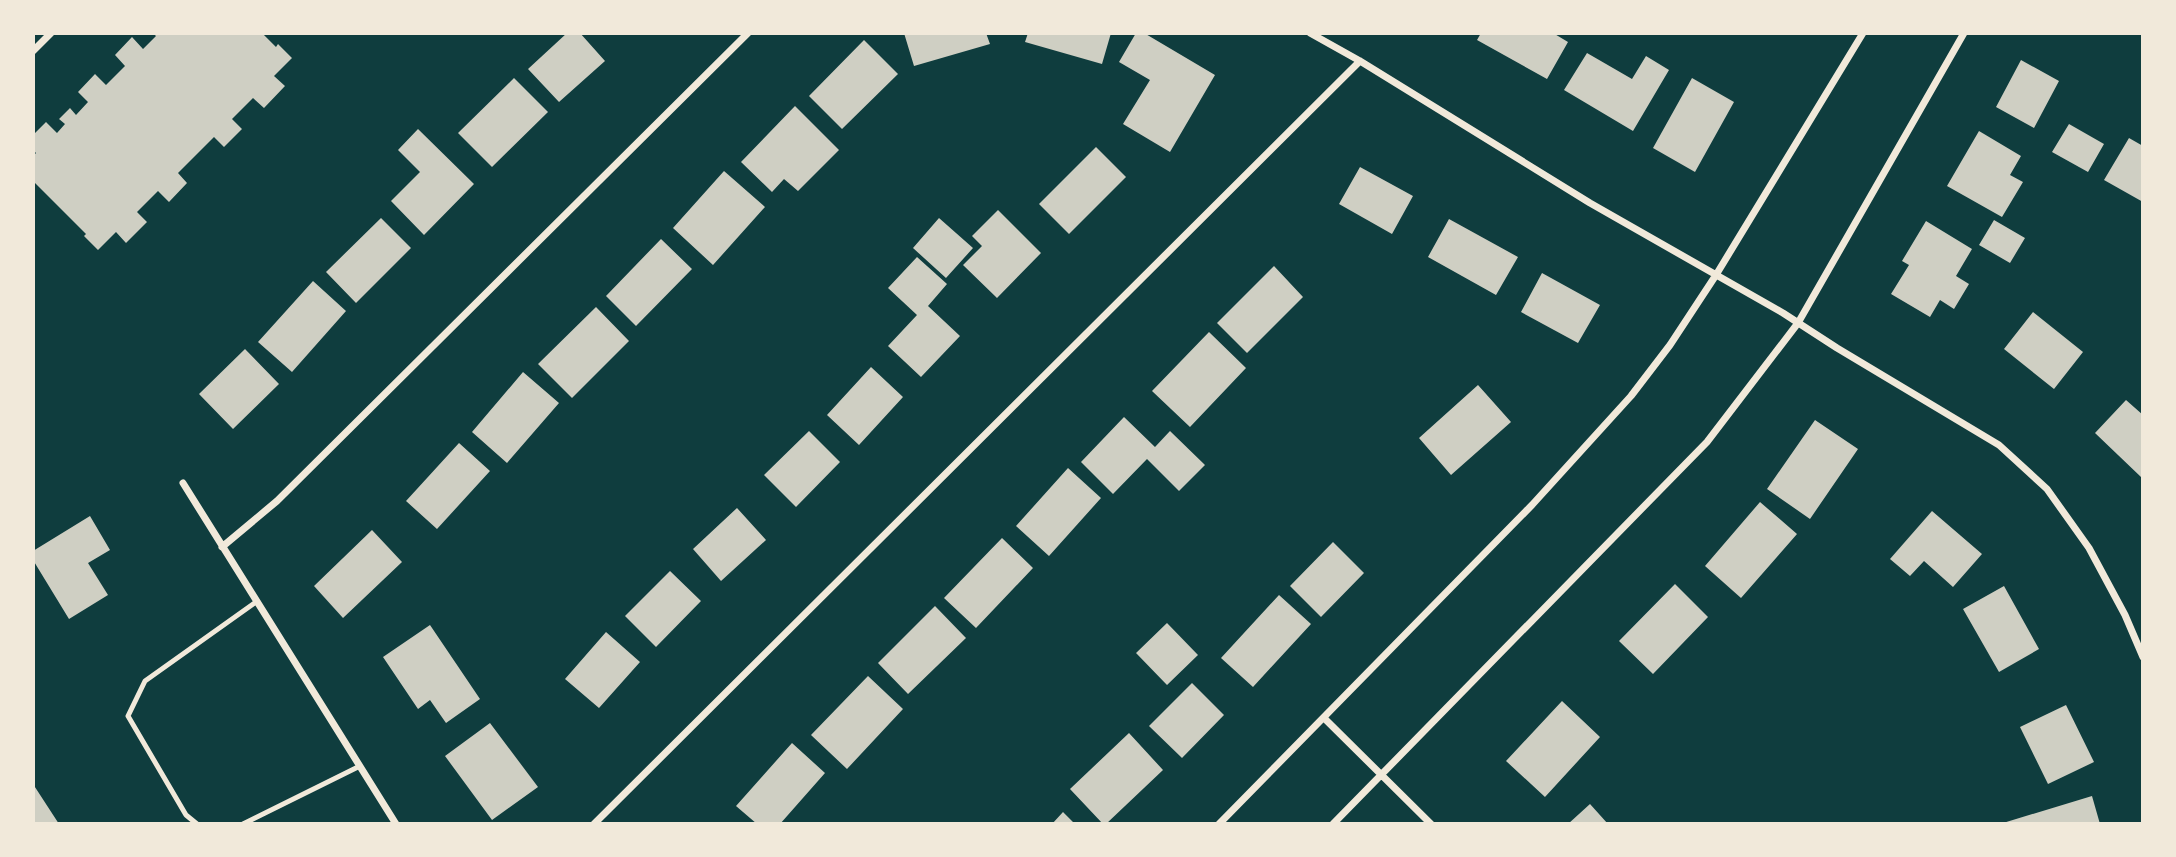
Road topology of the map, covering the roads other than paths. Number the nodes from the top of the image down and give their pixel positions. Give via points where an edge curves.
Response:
1 (51, 33) edge
2 (748, 33) edge
3 (1310, 33) edge
4 (1863, 33) edge
5 (1964, 33) edge
6 (33, 51) edge
7 (1360, 61) junction
8 (1716, 275) junction
9 (1798, 323) junction
10 (183, 483) dead end
11 (222, 547) junction
12 (256, 602) junction
13 (2143, 657) edge
14 (1324, 718) junction
15 (360, 766) junction
16 (1381, 776) junction
17 (197, 824) edge
18 (243, 824) edge
19 (396, 824) edge
20 (594, 824) edge
21 (1219, 824) edge
22 (1333, 824) edge
23 (1430, 824) edge

1 - 6 street
2 - 11 street via 277,501
3 - 7 street
4 - 8 street
5 - 9 street
7 - 8 street
7 - 20 street
8 - 9 street
8 - 14 street via 1631,396 1532,505
9 - 13 street via 1999,444 2047,489 2090,548
9 - 16 street via 1707,442
10 - 11 street
11 - 12 street
12 - 15 street
12 - 17 lane via 145,681 128,716 186,815
14 - 16 street
14 - 21 street
15 - 18 lane
15 - 19 street
16 - 22 street
16 - 23 street

